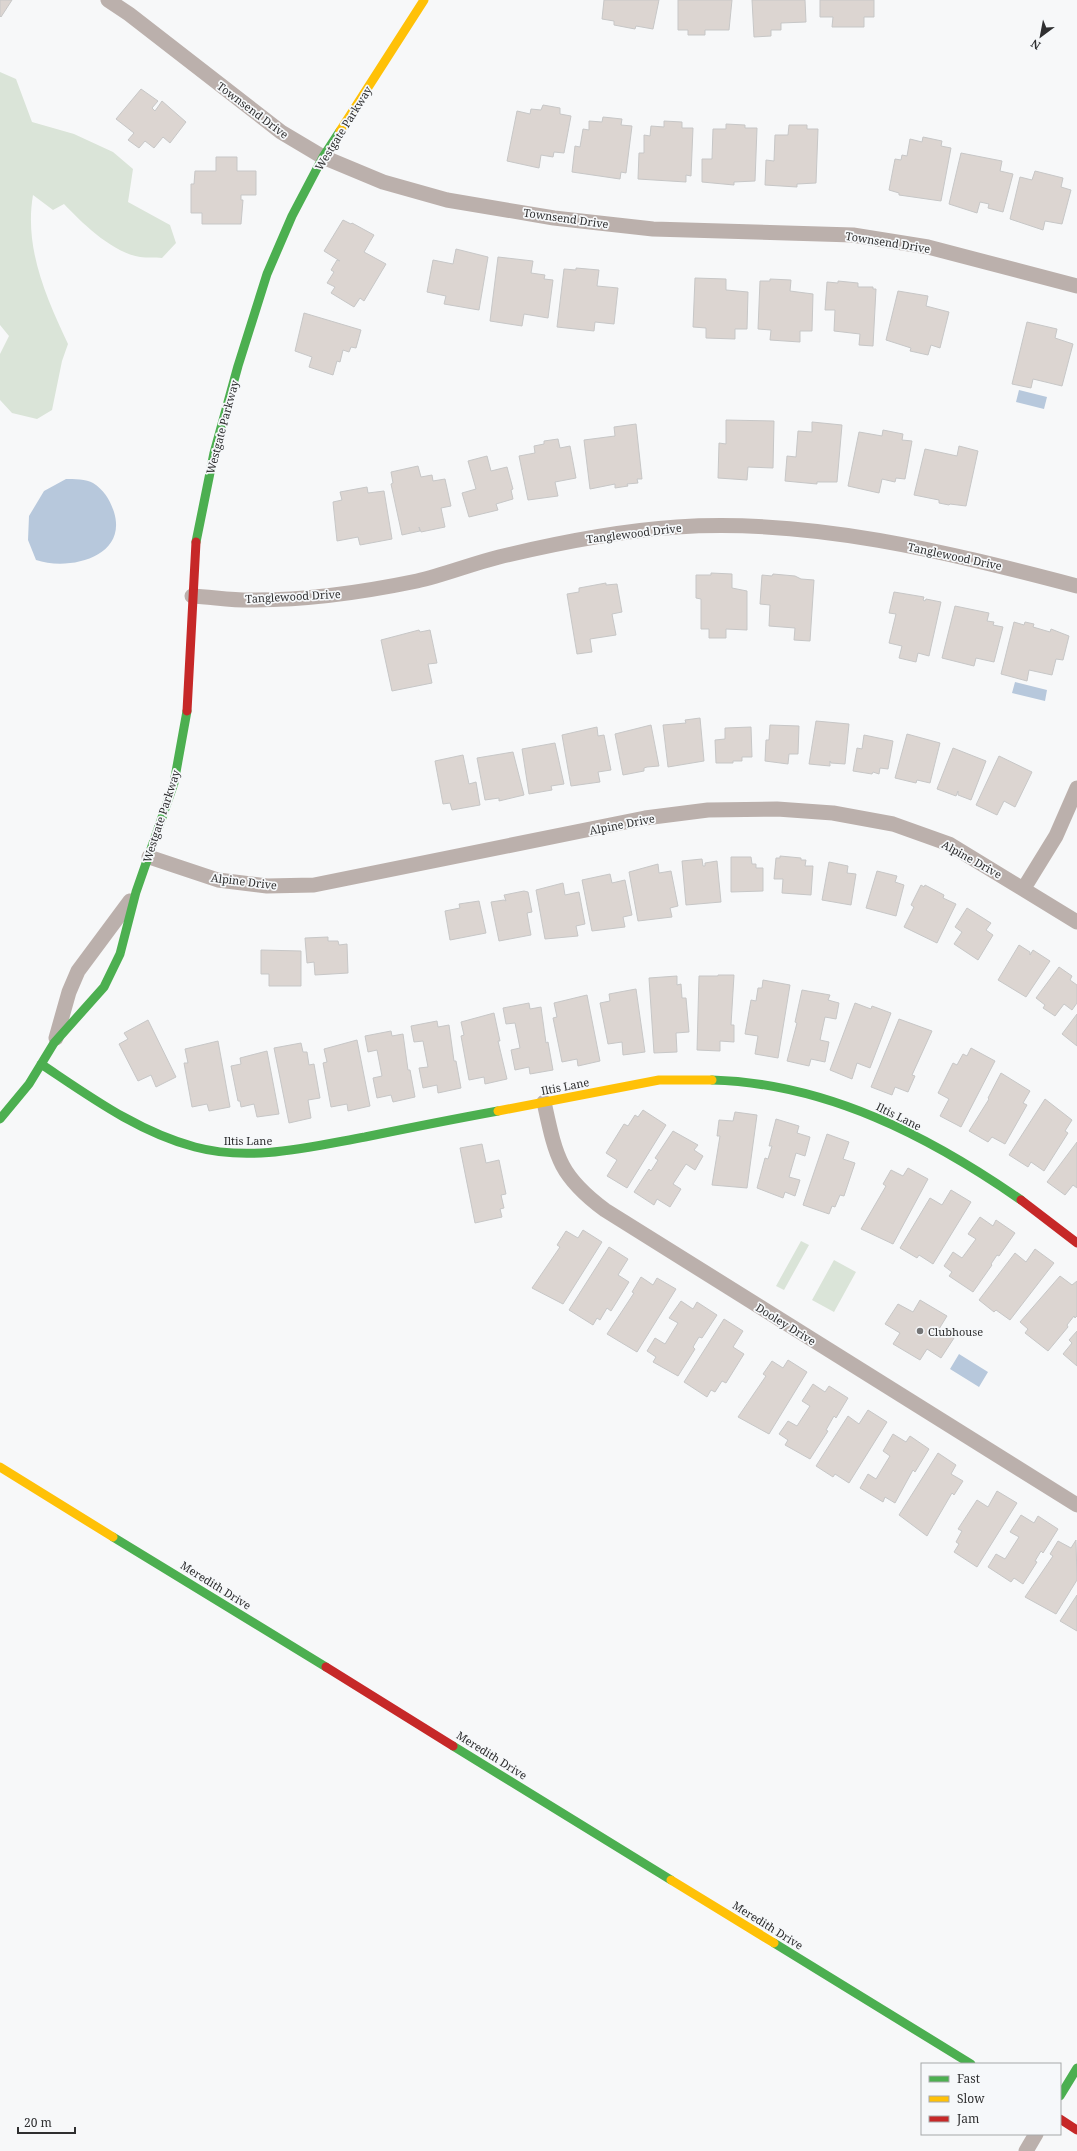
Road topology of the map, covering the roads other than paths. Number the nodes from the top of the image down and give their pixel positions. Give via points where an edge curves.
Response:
1 (108, 0) edge
2 (424, 0) edge
3 (323, 157) junction
4 (1077, 286) edge
5 (1077, 586) edge
6 (192, 596) junction
7 (1077, 788) edge
8 (149, 858) junction
9 (1024, 888) junction
10 (136, 892) junction
11 (1077, 922) edge
12 (54, 1043) junction
13 (41, 1064) junction
14 (544, 1102) junction
15 (0, 1119) edge
16 (1077, 1243) edge
17 (0, 1467) edge
18 (1077, 1505) edge
19 (969, 2063) edge
20 (1077, 2068) edge
21 (1061, 2094) edge
22 (1061, 2120) edge
23 (1077, 2130) edge
24 (1035, 2135) edge
25 (1026, 2151) edge

1 - 3 street, Townsend Drive via 281,132
2 - 3 street, Westgate Parkway
3 - 4 street, Townsend Drive via 383,182 447,200 554,218 653,229 853,235 928,248
3 - 6 street, Westgate Parkway via 292,216 267,274 238,366 214,453 196,540
5 - 6 street, Tanglewood Drive via 915,547 820,531 744,526 684,527 583,539 499,557 418,581 331,596 254,600
6 - 8 street, Westgate Parkway via 186,718 174,783
7 - 9 street via 1056,836
8 - 9 street, Alpine Drive via 218,880 267,886 314,885 645,818 708,810 778,809 833,813 893,824 949,844
8 - 10 street, Westgate Parkway
9 - 11 street, Alpine Drive
10 - 12 street, Westgate Parkway via 78,971
10 - 12 street, Westgate Parkway via 120,954 110,977 96,997
12 - 13 street, Westgate Parkway
13 - 14 street, Iltis Lane via 106,1106 145,1126 183,1143 217,1152 285,1152
13 - 15 street, Westgate Parkway via 29,1084
14 - 16 street, Iltis Lane via 659,1080 704,1079 755,1084 808,1095 866,1113 911,1134 1034,1208
14 - 18 street, Dooley Drive via 559,1160 568,1177 584,1195
17 - 19 street, Meredith Drive
20 - 21 street
22 - 23 street
24 - 25 street

